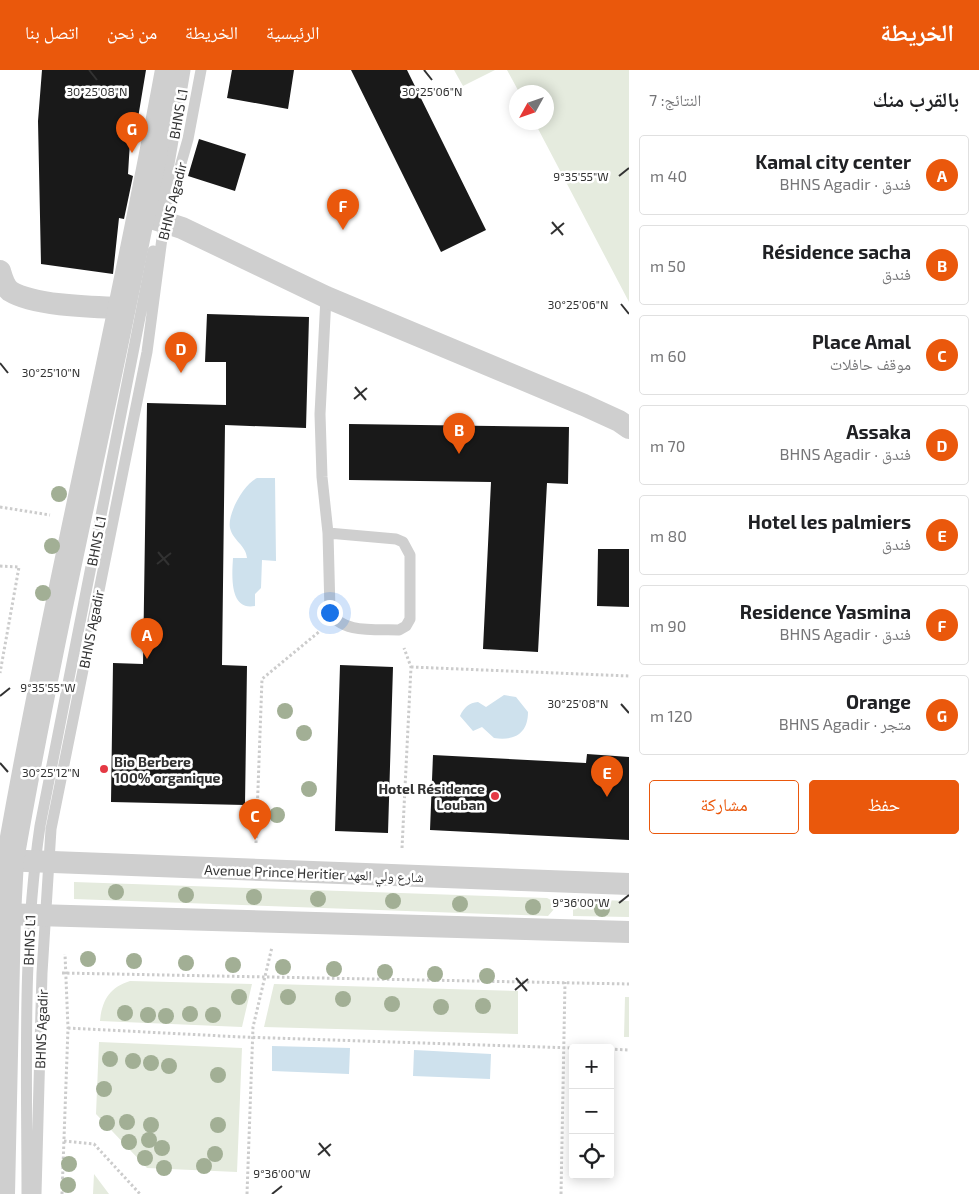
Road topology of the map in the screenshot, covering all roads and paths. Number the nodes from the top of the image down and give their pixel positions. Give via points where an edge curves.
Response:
1 (169, 70) edge
2 (185, 70) edge
3 (201, 70) edge
4 (155, 220) junction
5 (0, 271) edge
6 (326, 297) junction
7 (121, 308) junction
8 (629, 428) edge
9 (0, 507) edge
10 (78, 519) junction
11 (328, 533) junction
12 (0, 566) edge
13 (334, 620) junction
14 (397, 630) junction
15 (411, 667) junction
16 (0, 673) edge
17 (629, 676) edge
18 (256, 843) dead end
19 (402, 848) dead end
20 (23, 861) edge
21 (629, 884) edge
22 (20, 915) edge
23 (279, 923) junction
24 (629, 932) edge
25 (263, 976) junction
26 (565, 982) junction
27 (629, 984) edge
28 (68, 1028) junction
29 (253, 1038) junction
30 (564, 1048) junction
31 (569, 1048) edge
32 (614, 1049) edge
33 (629, 1050) edge
34 (64, 1141) junction
35 (1, 1194) edge
36 (26, 1194) edge
37 (36, 1194) edge
38 (62, 1194) edge
39 (140, 1194) edge
40 (247, 1194) edge
41 (561, 1194) edge

1 - 4 street, BHNS Agadir
2 - 4 lane, BHNS L1
3 - 4 lane, BHNS Agadir via 188,139
4 - 6 street via 182,228
4 - 7 street, BHNS Agadir
4 - 20 lane, BHNS Agadir via 147,352 51,829
5 - 7 street via 9,290 21,296 60,304
6 - 8 street via 584,405
6 - 11 lane via 320,414
7 - 10 street, BHNS Agadir
9 - 10 path
10 - 20 street, BHNS Agadir
11 - 13 lane via 330,611
11 - 14 lane via 396,539 408,548 410,620
12 - 16 path via 19,567
13 - 14 lane via 350,627
13 - 18 path via 262,679
14 - 15 path
15 - 17 path
15 - 19 path
20 - 21 street, Avenue Prince Heritier شارع ولي العهد
20 - 22 street
20 - 22 lane, BHNS Agadir
22 - 23 street
22 - 35 street
22 - 36 lane, BHNS L1
22 - 37 lane, BHNS Agadir
23 - 24 street
23 - 25 path
25 - 26 path
25 - 28 path via 66,973
25 - 29 path
26 - 27 path
26 - 30 path
28 - 29 path
28 - 34 path
29 - 30 path
29 - 40 path
30 - 31 path
30 - 41 path
32 - 33 path
34 - 38 path
34 - 39 path via 94,1144

